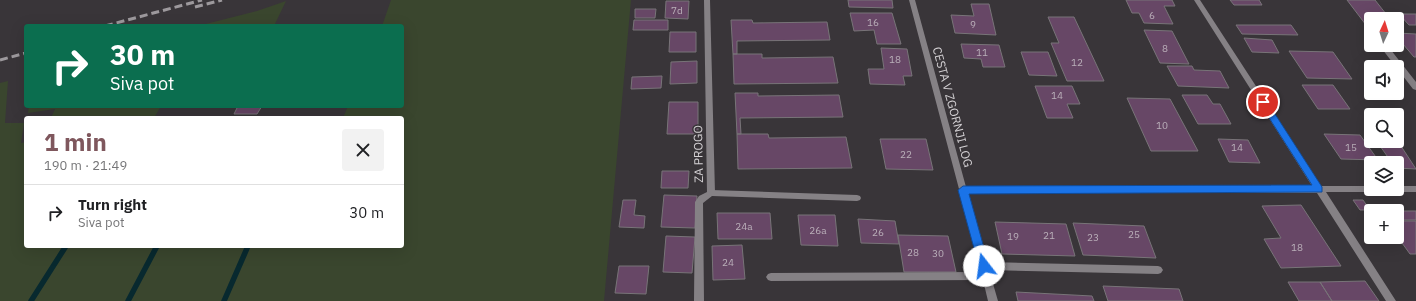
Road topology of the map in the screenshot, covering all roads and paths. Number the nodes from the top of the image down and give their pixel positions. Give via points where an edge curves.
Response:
1 (708, 0) edge
2 (912, 0) edge
3 (1197, 0) edge
4 (1388, 52) edge
5 (1416, 87) edge
6 (1319, 189) junction
7 (1416, 189) edge
8 (963, 190) junction
9 (711, 193) junction
10 (857, 198) dead end
11 (984, 266) junction
12 (1158, 270) dead end
13 (986, 276) junction
14 (771, 277) dead end
15 (699, 301) edge
16 (993, 301) edge
17 (1391, 301) edge

1 - 9 street, ZA PROGO
2 - 8 street, CESTA V ZGORNJI LOG
3 - 6 street
4 - 5 street
6 - 7 street
6 - 8 street
6 - 17 street
8 - 11 street, CESTA V ZGORNJI LOG
9 - 10 street
9 - 15 street, ZA PROGO via 699,202
11 - 12 street
11 - 13 street, CESTA V ZGORNJI LOG
13 - 14 street
13 - 16 street, CESTA V ZGORNJI LOG

